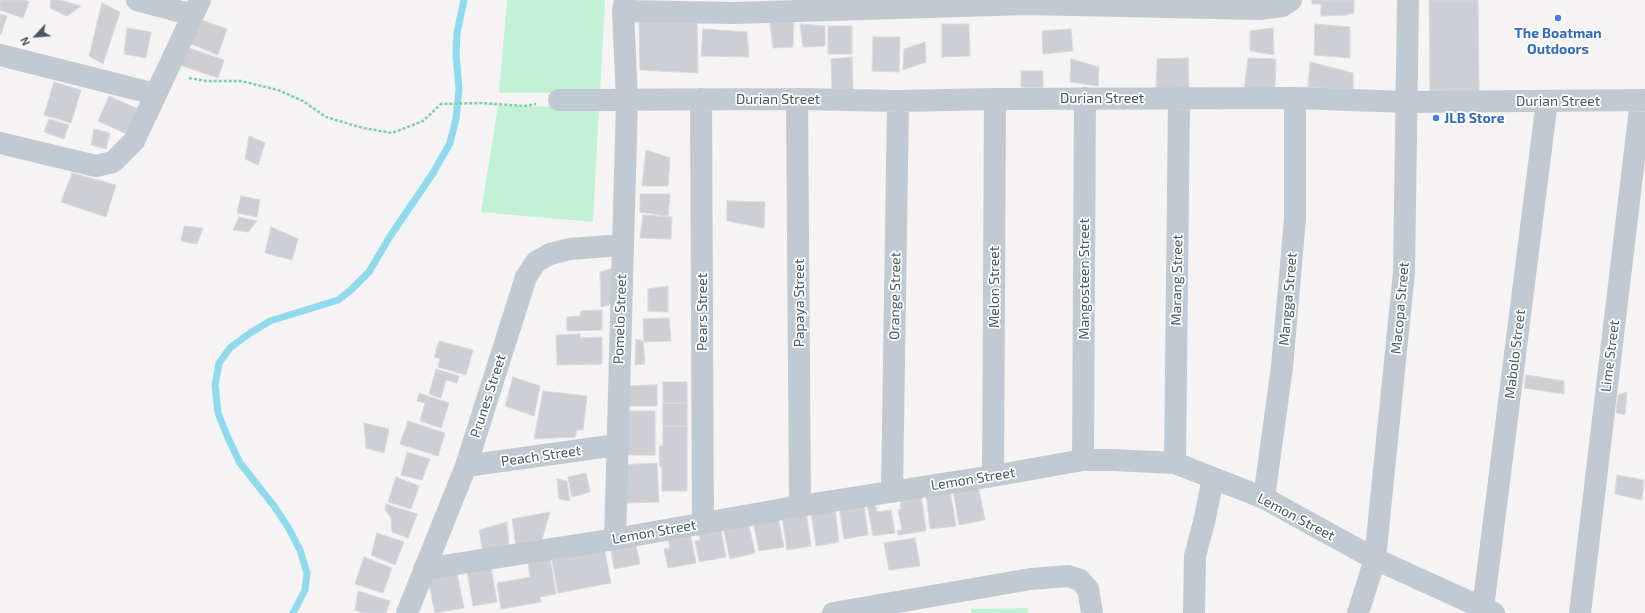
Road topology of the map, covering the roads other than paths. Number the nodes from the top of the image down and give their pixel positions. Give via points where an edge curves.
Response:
1 (137, 0) edge
2 (1290, 0) edge
3 (1408, 0) edge
4 (624, 6) edge
5 (196, 7) edge
6 (736, 7) edge
7 (0, 55) edge
8 (155, 94) junction
9 (1085, 98) junction
10 (1179, 98) junction
11 (1295, 98) junction
12 (701, 99) junction
13 (797, 99) junction
14 (994, 99) junction
15 (559, 100) road end
16 (627, 100) junction
17 (1643, 100) edge
18 (898, 101) junction
19 (1547, 101) junction
20 (1407, 102) junction
21 (0, 143) edge
22 (622, 245) junction
23 (617, 446) junction
24 (1083, 460) junction
25 (1175, 463) junction
26 (466, 466) junction
27 (993, 476) junction
28 (1213, 478) junction
29 (892, 492) junction
30 (1264, 498) junction
31 (800, 506) junction
32 (703, 524) junction
33 (615, 539) junction
34 (1375, 559) junction
35 (424, 569) junction
36 (1489, 610) edge
37 (407, 613) edge
38 (832, 613) edge
39 (1092, 613) edge
40 (1194, 613) edge
41 (1358, 613) edge
42 (1580, 613) edge

1 - 5 street
2 - 6 street via 1282,6 1260,9 1026,4
3 - 20 street, Macopa Street
4 - 6 street
4 - 16 street, Pomelo Street
5 - 8 street
7 - 8 street
8 - 21 street via 134,141 114,162 96,166
9 - 10 street, Durian Street
9 - 14 street, Durian Street
9 - 24 street, Mangosteen Street
10 - 11 street, Durian Street
10 - 25 street, Marang Street
11 - 20 street, Durian Street
11 - 30 street, Mangga Street via 1295,219 1282,367
12 - 13 street, Durian Street
12 - 16 street, Durian Street
12 - 32 street, Pears Street
13 - 18 street, Durian Street
13 - 31 street, Papaya Street
14 - 18 street, Durian Street
14 - 27 street, Melon Street
15 - 16 street, Durian Street
16 - 22 street, Pomelo Street
17 - 19 street, Durian Street
17 - 42 street, Lime Street
18 - 29 street, Orange Street
19 - 20 street, Durian Street
19 - 36 street, Mabolo Street
20 - 34 street, Macopa Street via 1404,272
22 - 23 street, Pomelo Street
22 - 26 street, Prunes Street via 570,249 550,254 536,262 526,277
23 - 26 street, Peach Street
23 - 33 street, Pomelo Street
24 - 25 street, Lemon Street
24 - 27 street, Lemon Street
25 - 28 street, Lemon Street
26 - 35 street, Prunes Street
27 - 29 street, Lemon Street
28 - 30 street, Lemon Street
28 - 40 street via 1195,556
29 - 31 street, Lemon Street
30 - 34 street, Lemon Street
31 - 32 street, Lemon Street
32 - 33 street, Lemon Street
33 - 35 street, Lemon Street
34 - 36 street, Lemon Street
34 - 41 street, Macopa Street
35 - 37 street, Prunes Street
38 - 39 street via 1031,579 1068,576 1080,580 1088,589

